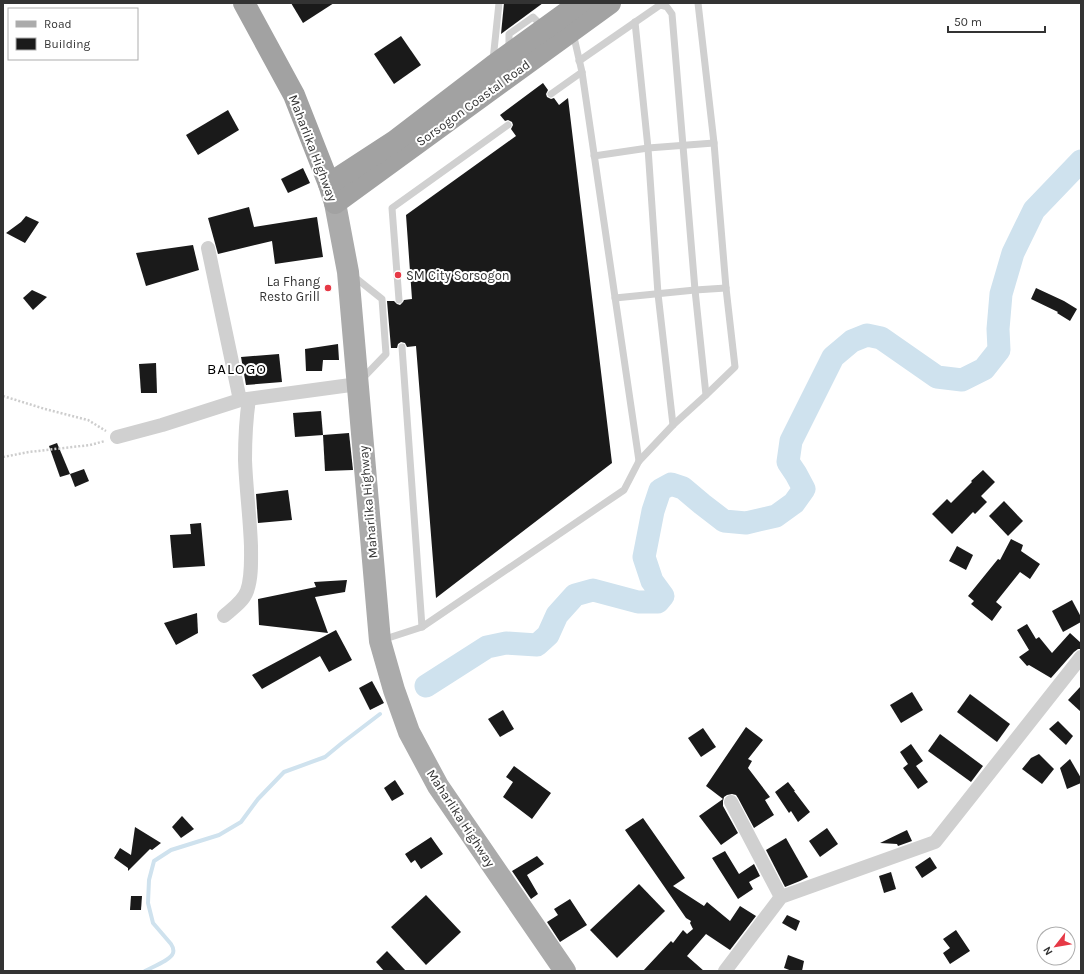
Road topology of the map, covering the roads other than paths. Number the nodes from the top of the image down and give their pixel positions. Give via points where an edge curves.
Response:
1 (244, 3) edge
2 (499, 3) edge
3 (580, 3) edge
4 (610, 3) edge
5 (698, 3) edge
6 (662, 4) edge
7 (635, 22) junction
8 (573, 31) junction
9 (501, 60) junction
10 (579, 61) junction
11 (582, 72) junction
12 (551, 94) dead end
13 (508, 125) dead end
14 (714, 143) junction
15 (682, 146) junction
16 (648, 148) junction
17 (594, 156) junction
18 (332, 193) junction
19 (208, 248) dead end
20 (348, 272) junction
21 (726, 288) junction
22 (694, 290) junction
23 (658, 294) junction
24 (615, 298) junction
25 (399, 300) dead end
26 (402, 347) dead end
27 (358, 384) junction
28 (706, 395) junction
29 (244, 399) junction
30 (672, 425) junction
31 (117, 438) road end
32 (639, 461) junction
33 (224, 616) dead end
34 (422, 627) junction
35 (380, 641) junction
36 (1081, 657) edge
37 (731, 802) dead end
38 (781, 897) junction
39 (565, 971) edge
40 (725, 971) edge

1 - 18 highway, Maharlika Highway via 294,95
2 - 9 lane
3 - 9 highway, Sorsogon Coastal Road
4 - 8 highway, Sorsogon Coastal Road
5 - 14 lane
6 - 7 lane
6 - 15 lane via 672,14
7 - 10 lane
7 - 16 lane
8 - 10 lane
8 - 18 highway, Sorsogon Coastal Road
9 - 18 highway, Sorsogon Coastal Road
10 - 11 lane
11 - 12 lane
11 - 17 lane
13 - 25 lane via 392,208
14 - 15 lane
14 - 21 lane
15 - 16 lane
15 - 22 lane
16 - 17 lane
16 - 23 lane
17 - 24 lane
18 - 20 main road, Maharlika Highway
19 - 29 street
20 - 27 main road, Maharlika Highway
20 - 27 lane via 382,299 386,354
21 - 22 lane
21 - 28 lane via 735,367
22 - 23 lane
22 - 28 lane
23 - 24 lane
23 - 30 lane
24 - 32 lane
26 - 34 lane
27 - 29 street
27 - 35 main road, Maharlika Highway
28 - 30 lane
29 - 31 street
29 - 33 street via 251,563 247,593
30 - 32 lane
32 - 34 lane via 624,490
34 - 35 lane
35 - 39 main road, Maharlika Highway via 409,732 438,786
36 - 38 street via 935,842
37 - 38 street
38 - 40 street

